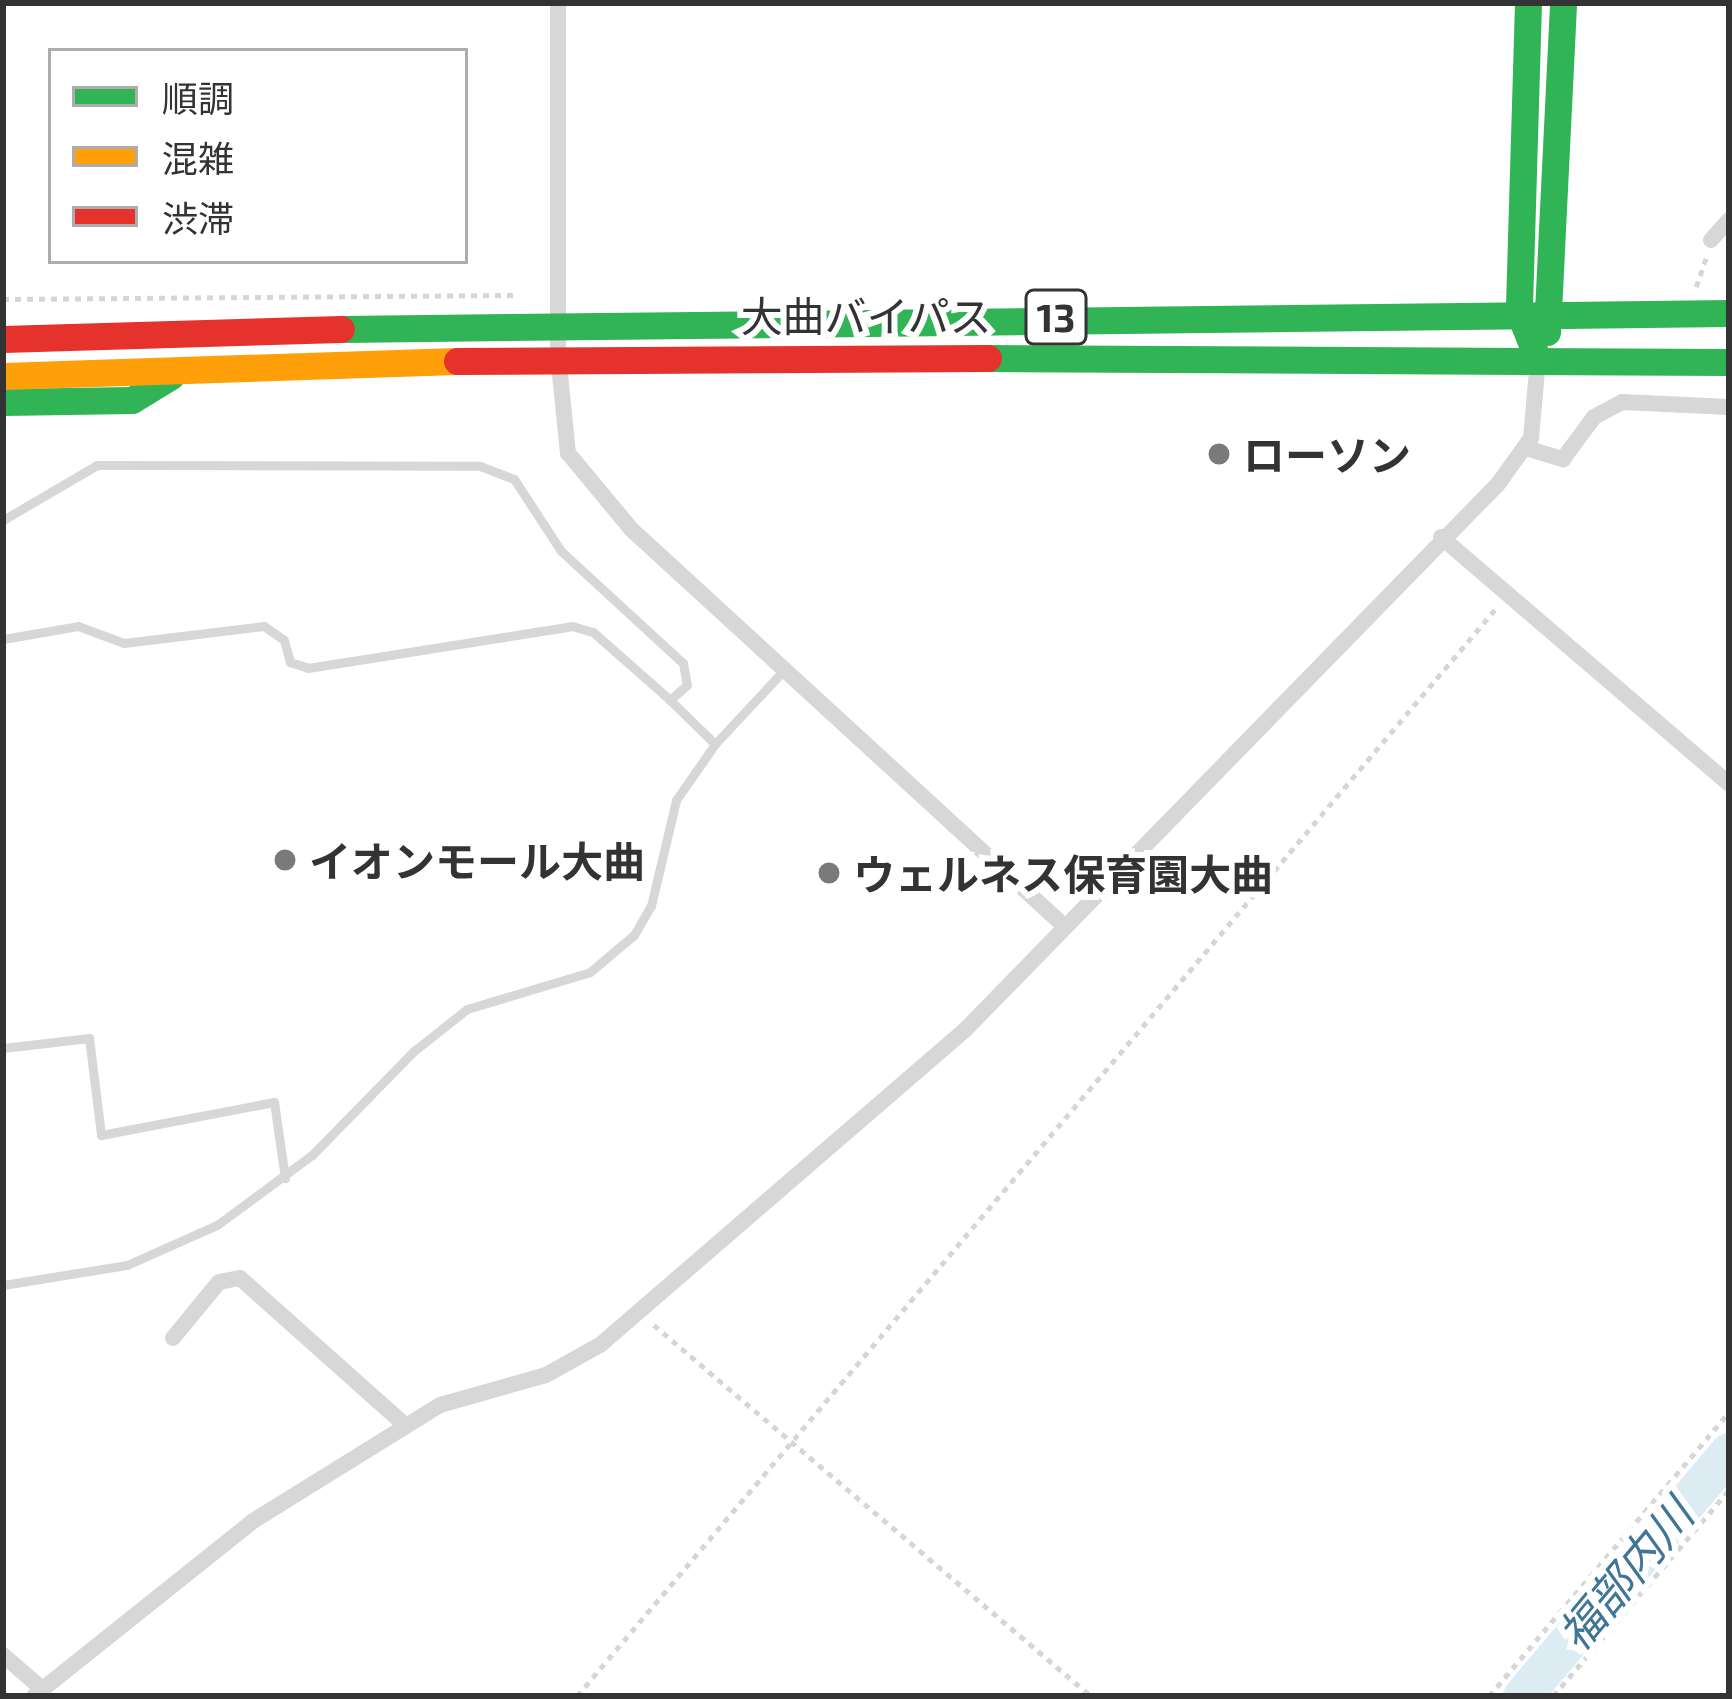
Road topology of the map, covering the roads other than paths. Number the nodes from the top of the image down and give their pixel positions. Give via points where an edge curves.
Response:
1 (558, 3) edge
2 (1528, 3) edge
3 (1563, 3) edge
4 (1729, 220) edge
5 (1713, 244) road end
6 (559, 308) junction
7 (1519, 312) junction
8 (1553, 313) junction
9 (1729, 313) edge
10 (3, 339) edge
11 (558, 355) junction
12 (1538, 360) junction
13 (1729, 362) edge
14 (3, 376) edge
15 (171, 376) junction
16 (3, 402) edge
17 (1729, 407) edge
18 (1526, 448) junction
19 (3, 520) edge
20 (1442, 537) junction
21 (3, 639) edge
22 (784, 670) junction
23 (670, 700) junction
24 (715, 744) junction
25 (1729, 784) edge
26 (1063, 925) junction
27 (3, 1048) edge
28 (285, 1178) junction
29 (3, 1286) edge
30 (173, 1338) dead end
31 (406, 1426) junction
32 (3, 1655) edge
33 (38, 1692) edge

1 - 6 street
2 - 7 highway
3 - 8 highway
4 - 5 street
6 - 7 highway, 大曲バイパス / 13
6 - 10 highway, 大曲バイパス / 13
6 - 11 street
7 - 8 highway, 大曲バイパス / 13
7 - 12 highway
8 - 9 highway, 大曲バイパス / 13
8 - 12 highway
11 - 12 highway, 大曲バイパス / 13
11 - 15 highway, 大曲バイパス / 13
11 - 22 street via 568,453 631,529
12 - 13 highway, 大曲バイパス / 13
12 - 18 street
14 - 15 highway, 大曲バイパス / 13
15 - 16 highway via 132,400
17 - 18 street via 1622,402 1594,417 1564,459
18 - 20 street
19 - 23 lane via 97,465 501,470 561,550 683,662 686,685
20 - 25 street
20 - 26 street
21 - 23 lane via 79,626 124,644 265,626 284,640 290,662 308,668 572,626 592,632
22 - 24 lane
22 - 26 street
23 - 24 lane
24 - 28 lane via 676,800 661,884 634,935 590,972 467,1009
26 - 31 street via 964,1030 640,1313 573,1363 440,1405
27 - 28 lane via 89,1038 101,1135 274,1102
28 - 29 lane via 217,1225 131,1263
30 - 31 street via 219,1282 240,1278
31 - 33 street via 253,1521
32 - 33 street

